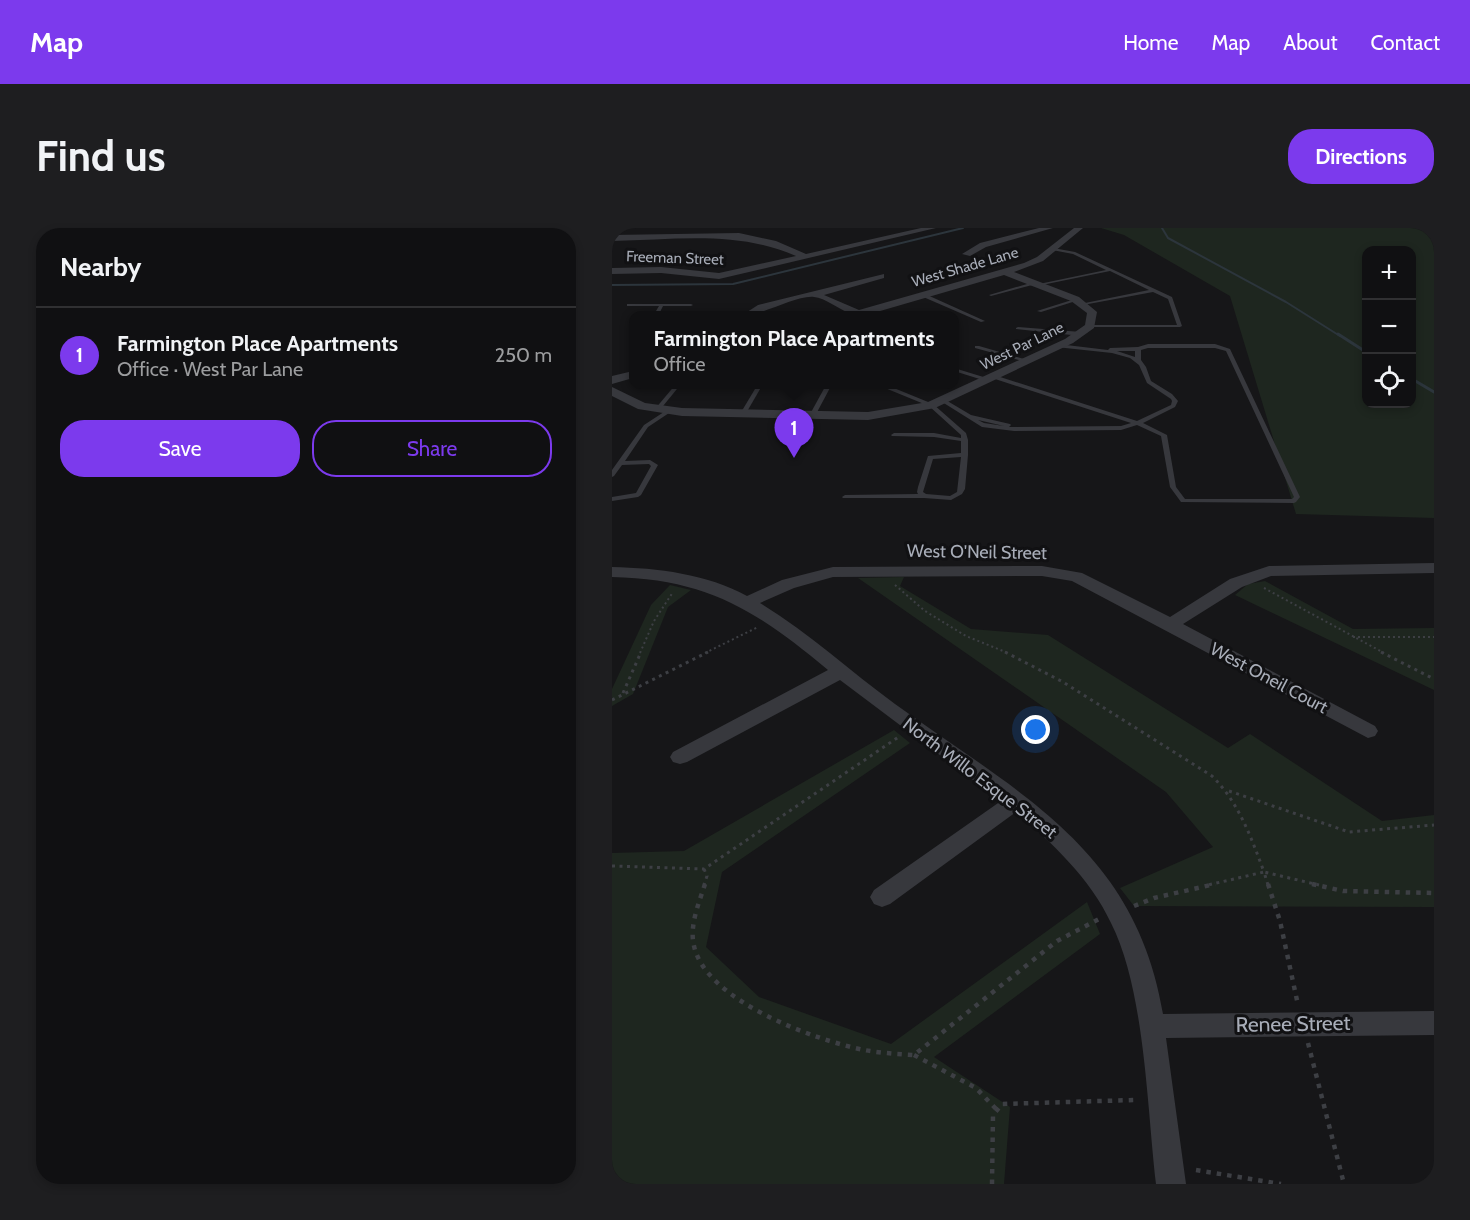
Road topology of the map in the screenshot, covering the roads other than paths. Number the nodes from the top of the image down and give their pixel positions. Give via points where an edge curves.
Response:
1 (878, 228) edge
2 (928, 228) edge
3 (1049, 228) edge
4 (1079, 228) edge
5 (898, 236) junction
6 (612, 238) edge
7 (1053, 249) junction
8 (967, 254) dead end
9 (806, 257) junction
10 (1110, 270) junction
11 (612, 271) edge
12 (1006, 272) junction
13 (881, 276) dead end
14 (1037, 284) junction
15 (1154, 290) junction
16 (815, 294) junction
17 (991, 295) dead end
18 (923, 296) junction
19 (1081, 302) junction
20 (629, 305) dead end
21 (662, 305) junction
22 (691, 305) dead end
23 (658, 311) edge
24 (754, 311) edge
25 (848, 311) edge
26 (866, 311) edge
27 (1039, 311) dead end
28 (983, 321) dead end
29 (1018, 328) dead end
30 (1085, 330) junction
31 (1058, 346) junction
32 (977, 347) dead end
33 (1138, 349) junction
34 (1105, 351) junction
35 (1138, 360) junction
36 (1028, 361) junction
37 (959, 370) edge
38 (629, 376) edge
39 (991, 378) junction
40 (612, 380) edge
41 (677, 389) edge
42 (758, 389) edge
43 (826, 389) edge
44 (893, 389) edge
45 (612, 391) edge
46 (936, 403) junction
47 (663, 410) junction
48 (743, 414) junction
49 (812, 416) junction
50 (1138, 423) junction
51 (894, 435) dead end
52 (965, 440) junction
53 (965, 455) junction
54 (620, 463) junction
55 (612, 475) edge
56 (924, 496) junction
57 (845, 497) dead end
58 (612, 499) edge
59 (1434, 568) edge
60 (612, 572) edge
61 (746, 603) junction
62 (1170, 625) junction
63 (840, 672) junction
64 (1368, 731) dead end
65 (680, 757) dead end
66 (1015, 802) junction
67 (882, 897) dead end
68 (1434, 1023) edge
69 (1151, 1026) junction
70 (1171, 1184) edge

1 - 5 street
2 - 5 street, Freeman Street
3 - 8 street via 982,245
4 - 7 street, West Shade Lane
5 - 9 street, Freeman Street
6 - 9 street via 739,236 773,243
7 - 10 lane via 1074,253
7 - 12 street, West Shade Lane via 1040,259
9 - 11 street, Freeman Street via 719,276 661,270
10 - 14 lane
10 - 15 lane
12 - 14 street, West Par Lane
12 - 18 street, West Shade Lane
13 - 16 street
14 - 17 lane
14 - 19 street, West Par Lane
15 - 19 lane
15 - 30 lane via 1170,298 1180,326
16 - 24 street
16 - 25 street
18 - 26 street, West Shade Lane
18 - 28 lane
19 - 27 lane
19 - 30 street, West Par Lane via 1092,312
20 - 21 lane
21 - 22 lane
21 - 23 lane
29 - 30 lane
30 - 31 street, West Par Lane
31 - 34 lane via 1076,351
31 - 36 street, West Par Lane
32 - 36 lane
33 - 34 lane
33 - 35 lane
33 - 50 lane via 1205,345 1228,350 1297,497 1287,503 1183,501 1173,487 1164,435
34 - 35 lane
35 - 50 lane via 1151,384 1175,401 1173,406
36 - 39 street, West Par Lane
37 - 39 lane
38 - 40 street
39 - 46 street, West Par Lane
39 - 50 lane
41 - 47 lane
42 - 48 lane
43 - 49 lane
44 - 46 lane
45 - 47 street, West Par Lane
46 - 49 street, West Par Lane via 868,416
46 - 50 lane via 969,417 1024,429 1121,428
46 - 52 lane
47 - 48 street, West Par Lane
47 - 54 lane via 646,426
48 - 49 street, West Par Lane
51 - 52 lane
52 - 53 lane
53 - 56 lane via 960,493 951,498
53 - 56 lane via 930,458 920,492
54 - 55 lane
54 - 58 lane via 655,465 638,495
56 - 57 lane
59 - 62 street via 1269,571 1236,583
60 - 61 street via 653,574 710,586
61 - 62 street, West O'Neil Street via 796,581 833,572 1017,570 1076,577
61 - 63 street, North Willo Esque Street
62 - 64 street, West Oneil Court
63 - 65 street
63 - 66 street, North Willo Esque Street
66 - 67 street
66 - 69 street, North Willo Esque Street via 1063,841 1117,912 1145,980
68 - 69 street, Renee Street
69 - 70 street, North Willo Esque Street

